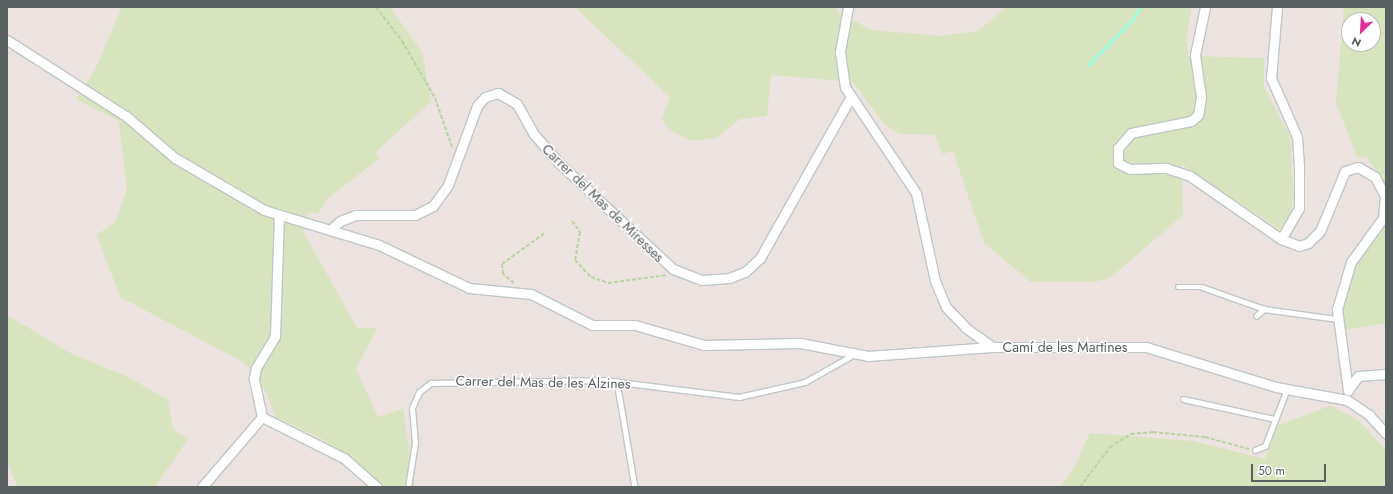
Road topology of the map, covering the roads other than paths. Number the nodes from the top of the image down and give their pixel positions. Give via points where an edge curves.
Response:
1 (848, 7) edge
2 (1206, 7) edge
3 (1277, 7) edge
4 (7, 40) edge
5 (850, 98) junction
6 (279, 216) junction
7 (330, 230) junction
8 (1281, 239) junction
9 (1178, 286) dead end
10 (1264, 309) junction
11 (1256, 316) dead end
12 (1337, 319) junction
13 (992, 347) junction
14 (853, 355) junction
15 (1386, 374) edge
16 (617, 381) junction
17 (1287, 389) junction
18 (1347, 395) junction
19 (1183, 399) dead end
20 (262, 417) junction
21 (1275, 420) junction
22 (1386, 434) edge
23 (1256, 450) road end
24 (202, 487) edge
25 (376, 487) edge
26 (408, 487) edge
27 (635, 487) edge

1 - 5 street, Camí de les Martines via 840,57
2 - 8 street via 1195,55 1201,97 1198,115 1191,121 1131,133 1118,148 1118,163 1130,169 1166,168 1190,176
3 - 8 street via 1271,78 1273,88 1297,137 1299,166 1299,208
4 - 6 street via 126,116 175,158
5 - 7 street, Carrer del Mas de Miresses via 760,258 745,272 718,280 702,280 680,273 559,163 533,133 517,104 505,95 491,94 477,106 448,185 425,212 403,216 356,215 340,221
5 - 13 street, Camí de les Martines via 916,193 935,281 946,308 966,328
6 - 7 street
6 - 20 street via 275,336 256,368 254,378
7 - 14 street via 392,250 469,288 526,293 582,322 601,327 635,325 704,345 800,343
8 - 12 street via 1299,246 1314,238 1332,208 1343,175 1352,167 1367,169 1375,177 1385,196 1383,218 1351,262
9 - 10 lane via 1202,286
10 - 11 lane
10 - 12 lane
12 - 18 street
13 - 14 street
13 - 17 street, Camí de les Martines via 1146,347
14 - 16 lane, Carrer del Mas de les Alzines via 805,382 739,397
15 - 18 street via 1358,376
16 - 26 lane, Carrer del Mas de les Alzines via 431,383 419,392 412,408 415,443
16 - 27 lane
17 - 18 street, Camí de les Martines
17 - 21 lane
18 - 22 street, Camí de les Martines
19 - 21 lane
20 - 24 street
20 - 25 street via 344,458
21 - 23 lane via 1265,446

